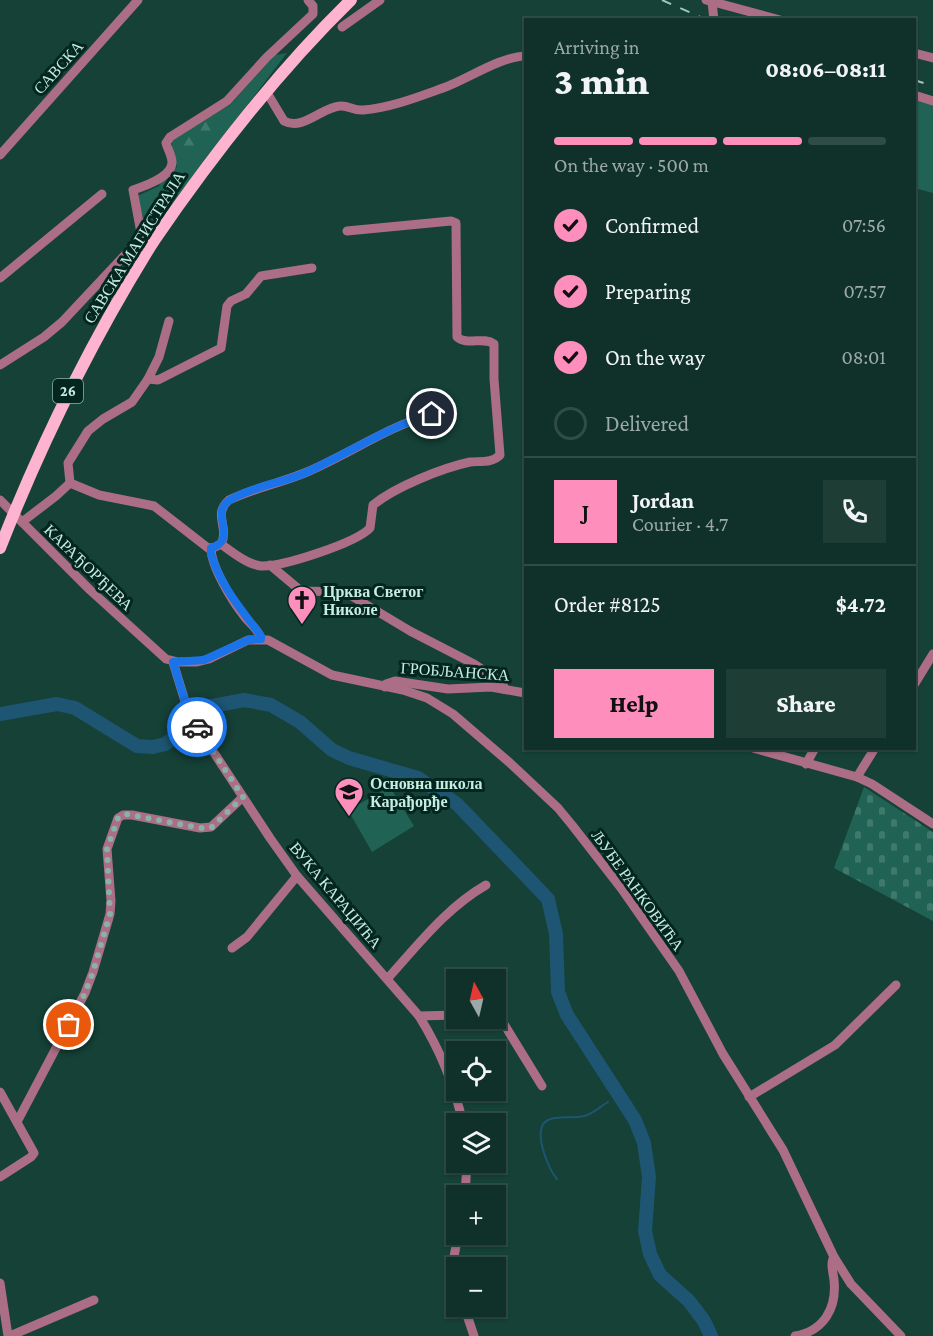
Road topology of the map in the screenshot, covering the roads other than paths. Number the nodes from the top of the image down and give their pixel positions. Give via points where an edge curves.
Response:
1 (138, 0) edge
2 (308, 0) edge
3 (358, 0) edge
4 (380, 0) edge
5 (709, 1) edge
6 (347, 4) edge
7 (713, 18) edge
8 (773, 18) edge
9 (342, 27) dead end
10 (916, 54) edge
11 (524, 56) edge
12 (933, 58) edge
13 (266, 91) junction
14 (916, 96) edge
15 (933, 101) edge
16 (0, 155) edge
17 (102, 194) dead end
18 (347, 231) dead end
19 (312, 268) dead end
20 (0, 278) edge
21 (169, 321) dead end
22 (0, 365) edge
23 (148, 379) junction
24 (432, 414) dead end
25 (70, 483) junction
26 (0, 501) edge
27 (22, 522) junction
28 (221, 543) junction
29 (0, 548) edge
30 (211, 548) junction
31 (270, 565) junction
32 (261, 639) junction
33 (933, 654) edge
34 (173, 662) junction
35 (916, 682) edge
36 (384, 687) junction
37 (504, 689) junction
38 (524, 693) edge
39 (760, 750) edge
40 (814, 750) edge
41 (873, 750) edge
42 (806, 764) junction
43 (857, 777) junction
44 (243, 797) junction
45 (933, 824) edge
46 (297, 876) junction
47 (486, 885) dead end
48 (232, 948) dead end
49 (388, 978) junction
50 (896, 986) dead end
51 (446, 1015) edge
52 (419, 1016) junction
53 (506, 1027) edge
54 (542, 1086) dead end
55 (0, 1092) edge
56 (749, 1097) junction
57 (460, 1113) edge
58 (17, 1122) junction
59 (0, 1177) edge
60 (834, 1257) junction
61 (0, 1283) edge
62 (94, 1300) dead end
63 (468, 1317) edge
64 (9, 1336) edge
65 (474, 1336) edge
66 (795, 1336) edge
67 (901, 1336) edge

1 - 16 street, САВСКА
2 - 22 street via 313,14 227,101 170,137 166,143 172,162 169,169 155,181 133,190 141,233 138,241 62,322
3 - 6 main road, САВСКА МАГИСТРАЛА
4 - 9 street
5 - 7 street
5 - 8 street
6 - 13 main road, САВСКА МАГИСТРАЛА / 26
10 - 12 street
11 - 13 street via 395,104 358,111 338,106 294,123 284,121
13 - 29 main road, САВСКА МАГИСТРАЛА / 26, bridge via 195,181 118,300 70,387
14 - 15 street
17 - 20 street
18 - 31 street via 456,223 457,337 462,341 494,344 501,453 499,457 417,480 374,503 370,528 360,536 311,555
19 - 23 street via 261,276 246,294 227,306 221,348 158,380
21 - 23 street
23 - 25 street via 132,402 88,431 69,463
24 - 28 street via 393,428 309,471 229,500 220,512 224,533
25 - 27 street
25 - 30 street via 99,495 154,506
26 - 27 street, КАРАЂОРЂЕВА
27 - 34 street, КАРАЂОРЂЕВА via 158,654
28 - 30 street
28 - 31 street via 251,563
30 - 32 street via 226,587
31 - 37 street via 301,591 345,592 410,632 474,664 503,683
32 - 34 street via 248,640 197,662
32 - 36 street, ЉУБЕ РАНКОВИЋА via 276,643 332,675
33 - 35 street
34 - 44 street, ВУКА КАРАЏИЋА via 188,711
36 - 37 street, ГРОБЉАНСКА via 395,681 448,689
36 - 56 street, ЉУБЕ РАНКОВИЋА via 416,694 445,708 558,808 679,971
37 - 38 street, ГРОБЉАНСКА
39 - 42 street
40 - 42 street
41 - 43 street
42 - 43 street
43 - 45 street
44 - 46 street, ВУКА КАРАЏИЋА
44 - 58 street via 211,828 126,814 118,818 107,849 110,914 93,972
46 - 48 street via 248,937
46 - 49 street, ВУКА КАРАЏИЋА
47 - 49 street via 436,923
49 - 52 street, ВУКА КАРАЏИЋА
50 - 56 street via 835,1045
51 - 52 street
52 - 57 street, ВУКА КАРАЏИЋА via 454,1090
53 - 54 street
55 - 58 street
56 - 60 street, ЉУБЕ РАНКОВИЋА via 783,1150
58 - 59 street via 34,1153
60 - 66 street via 836,1292 830,1314 816,1328
60 - 67 street, ЉУБЕ РАНКОВИЋА via 851,1284
61 - 64 street
62 - 64 street
63 - 65 street

